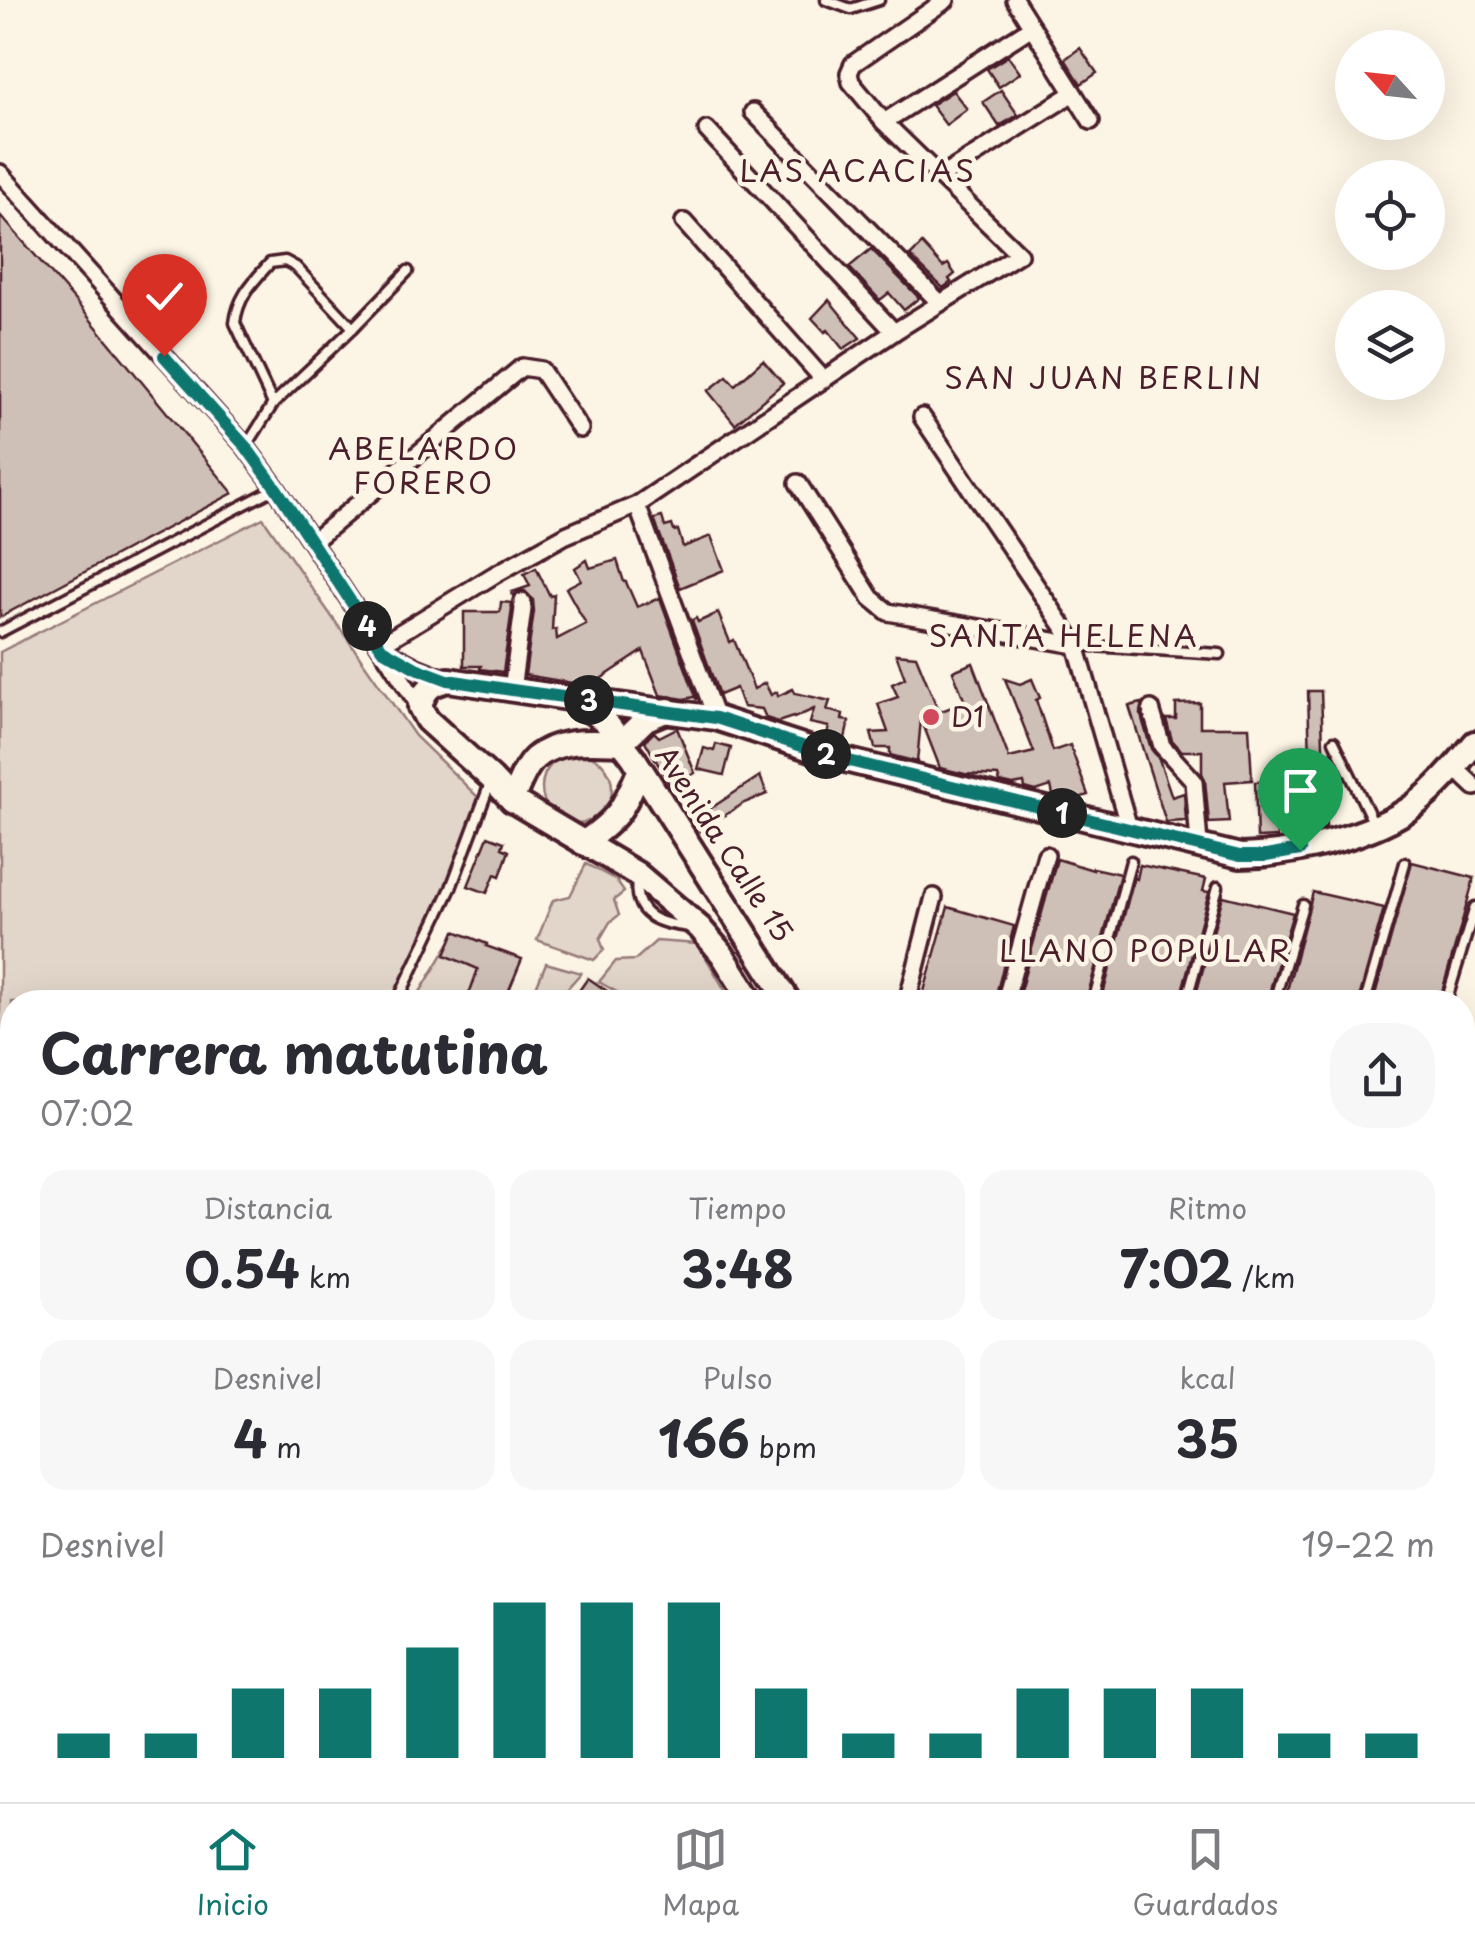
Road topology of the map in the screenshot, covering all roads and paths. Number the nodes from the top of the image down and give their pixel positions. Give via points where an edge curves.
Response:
1 (826, 0) edge
2 (879, 0) edge
3 (946, 0) edge
4 (1016, 0) edge
5 (1032, 27) junction
6 (1072, 94) junction
7 (753, 112) dead end
8 (1091, 121) dead end
9 (884, 122) junction
10 (707, 130) dead end
11 (0, 173) edge
12 (940, 178) junction
13 (684, 222) dead end
14 (408, 271) dead end
15 (940, 303) junction
16 (354, 328) junction
17 (894, 332) junction
18 (823, 380) junction
19 (273, 404) junction
20 (922, 417) dead end
21 (580, 429) dead end
22 (246, 447) junction
23 (798, 483) dead end
24 (276, 488) junction
25 (637, 505) junction
26 (312, 542) junction
27 (522, 602) dead end
28 (0, 632) edge
29 (1076, 645) junction
30 (381, 647) junction
31 (1220, 654) dead end
32 (448, 680) junction
33 (512, 690) junction
34 (574, 699) junction
35 (420, 707) junction
36 (1151, 709) dead end
37 (668, 710) junction
38 (716, 718) junction
39 (1334, 740) dead end
40 (621, 743) junction
41 (1475, 743) edge
42 (1454, 767) junction
43 (640, 769) junction
44 (492, 779) junction
45 (1475, 788) edge
46 (512, 800) junction
47 (1374, 826) junction
48 (1129, 828) junction
49 (583, 843) junction
50 (1199, 844) junction
51 (1046, 855) dead end
52 (1132, 861) dead end
53 (1405, 862) dead end
54 (1218, 887) dead end
55 (934, 897) dead end
56 (1303, 905) dead end
57 (1475, 907) edge
58 (403, 990) edge
59 (744, 990) edge
60 (781, 990) edge
61 (910, 990) edge
62 (1009, 990) edge
63 (1096, 990) edge
64 (1189, 990) edge
65 (1279, 990) edge
66 (1368, 990) edge
67 (1450, 990) edge

1 - 2 lane via 851,9
3 - 9 street via 853,64 851,82
4 - 5 street
5 - 6 street
5 - 9 street
6 - 8 street
6 - 12 street
7 - 15 street
9 - 12 street
10 - 17 street
11 - 22 street
12 - 15 street via 1018,254
13 - 18 street
14 - 16 lane
15 - 17 street
16 - 19 lane
16 - 19 lane via 296,267 270,263 243,292 235,323
17 - 18 street
18 - 25 street
19 - 22 lane
20 - 29 street
21 - 26 street via 541,370 522,367
22 - 24 street
23 - 29 street via 871,598 888,612
24 - 26 street
24 - 28 lane
25 - 30 street via 494,574
25 - 38 street
26 - 30 street
27 - 33 street
29 - 31 lane
29 - 48 street
30 - 32 street
30 - 35 street
32 - 33 main road
32 - 35 main road via 433,683
33 - 34 main road
34 - 37 main road
34 - 40 main road, Avenida Calle 15
35 - 44 main road
36 - 50 street via 1162,746 1194,780
37 - 38 main road
37 - 40 main road via 646,719
38 - 48 main road via 845,760
39 - 47 lane
40 - 43 main road, Avenida Calle 15
40 - 46 main road via 581,742 546,751 533,760
41 - 42 main road
42 - 45 street
42 - 47 main road via 1416,804
43 - 49 main road via 623,808
43 - 60 main road, Avenida Calle 15
44 - 46 main road
44 - 58 lane
46 - 49 main road
47 - 50 main road via 1266,856
48 - 50 main road
49 - 59 main road via 637,874 700,928
51 - 62 street
52 - 63 lane
53 - 66 lane
54 - 64 lane
55 - 61 street
56 - 65 lane
57 - 67 lane

